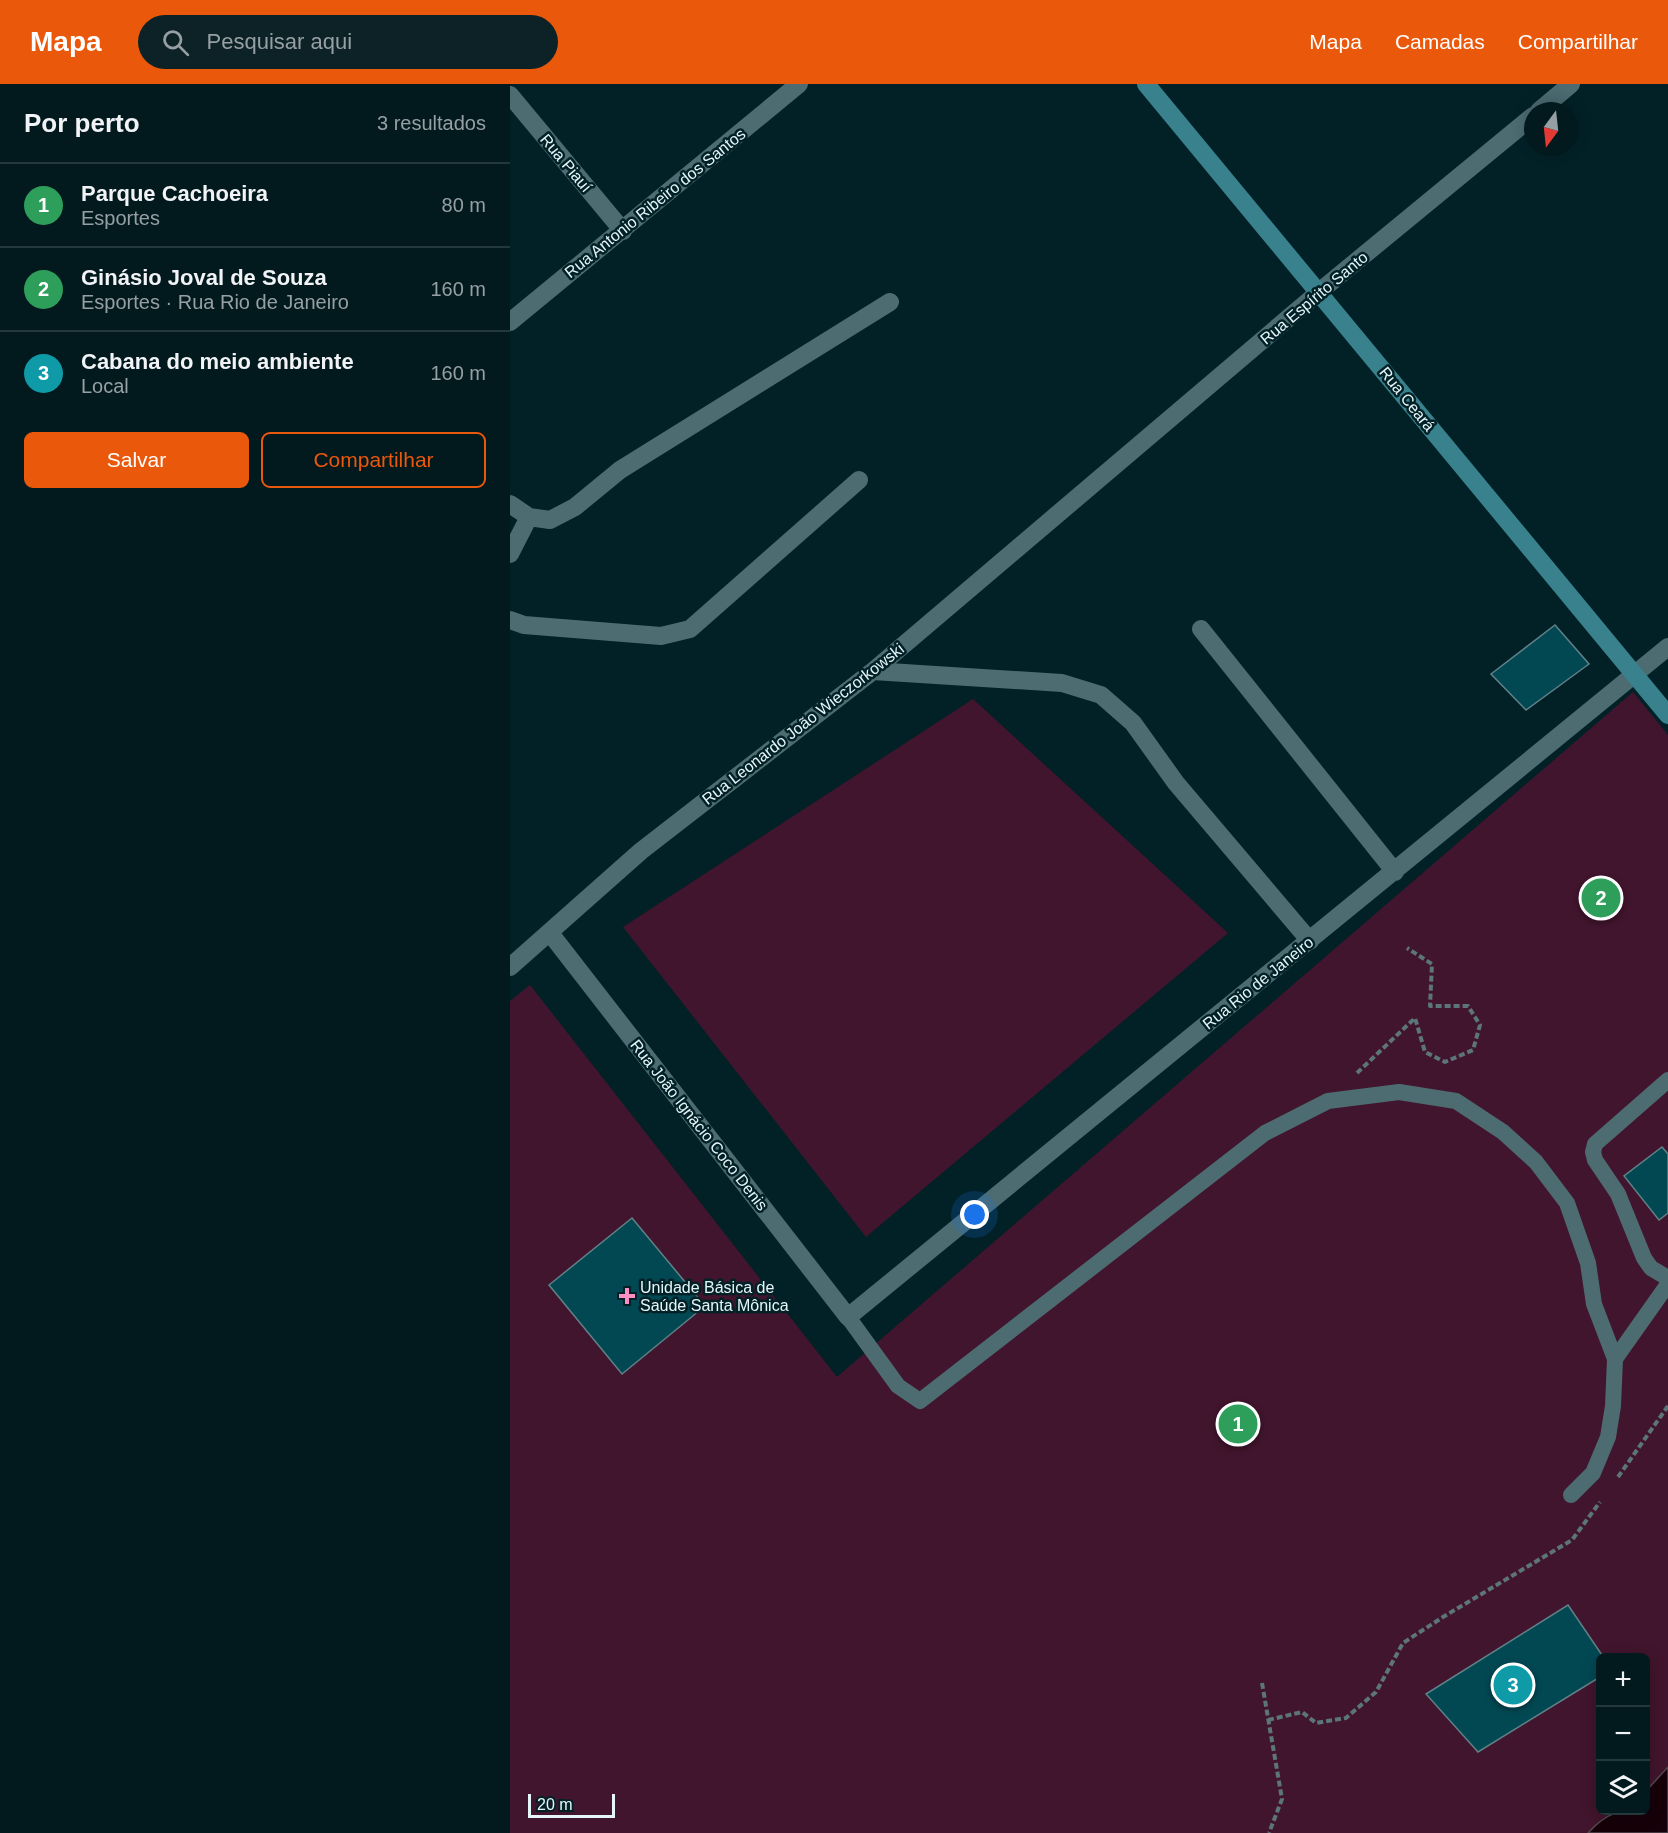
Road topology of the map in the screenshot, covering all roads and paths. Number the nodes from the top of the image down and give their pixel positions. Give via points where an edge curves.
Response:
1 (799, 84) edge
2 (1146, 84) edge
3 (1571, 84) edge
4 (510, 95) edge
5 (1550, 102) edge
6 (1524, 123) edge
7 (623, 231) junction
8 (1319, 292) junction
9 (890, 302) dead end
10 (510, 322) edge
11 (859, 480) dead end
12 (1096, 482) joint
13 (510, 504) edge
14 (529, 517) junction
15 (510, 554) edge
16 (510, 620) edge
17 (1201, 628) dead end
18 (1668, 647) edge
19 (873, 671) junction
20 (1635, 676) junction
21 (1668, 715) edge
22 (1395, 872) junction
23 (550, 933) junction
24 (1310, 940) junction
25 (1407, 948) dead end
26 (510, 967) edge
27 (1668, 1080) edge
28 (1328, 1101) junction
29 (1668, 1278) edge
30 (1668, 1284) edge
31 (848, 1317) junction
32 (1615, 1359) junction
33 (1668, 1406) edge
34 (1613, 1483) dead end
35 (1606, 1493) dead end
36 (1571, 1495) dead end
37 (1262, 1683) dead end
38 (1268, 1720) junction
39 (1269, 1833) edge

1 - 7 street, Rua Antonio Ribeiro dos Santos
2 - 8 street, Rua Ceará
3 - 5 street
4 - 7 street, Rua Piauí
6 - 8 street, Rua Espírito Santo
7 - 10 street, Rua Antonio Ribeiro dos Santos
8 - 12 street, Rua Espírito Santo
8 - 20 street, Rua Ceará
9 - 14 street via 620,470 575,507 550,520
11 - 16 street via 690,629 661,636 524,625
12 - 19 street, Rua Leonardo João Wieczorkowski
13 - 14 street
14 - 15 street
17 - 22 street
18 - 20 street, Rua Rio de Janeiro
19 - 23 street, Rua Leonardo João Wieczorkowski via 641,851
19 - 24 street via 1062,683 1101,695 1132,723 1176,783
20 - 21 street, Rua Ceará
20 - 22 street, Rua Rio de Janeiro
22 - 24 street, Rua Rio de Janeiro
23 - 26 street, Rua Leonardo João Wieczorkowski
23 - 31 street, Rua João Ignácio Coco Denis
24 - 31 street, Rua Rio de Janeiro
25 - 28 path via 1432,964 1430,1006 1468,1006 1480,1025 1473,1050 1444,1062 1425,1052 1415,1018
27 - 29 lane via 1595,1144 1593,1152 1627,1212 1644,1258 1651,1268
28 - 31 lane via 1265,1133 920,1401 898,1386
28 - 32 lane via 1400,1092 1456,1101 1503,1132 1536,1162 1567,1203 1588,1263 1594,1304
30 - 32 lane
32 - 36 lane via 1608,1437 1593,1473
33 - 34 path
35 - 38 path via 1572,1540 1403,1644 1376,1692 1346,1718 1316,1723 1302,1712
37 - 38 path
38 - 39 path via 1282,1799

